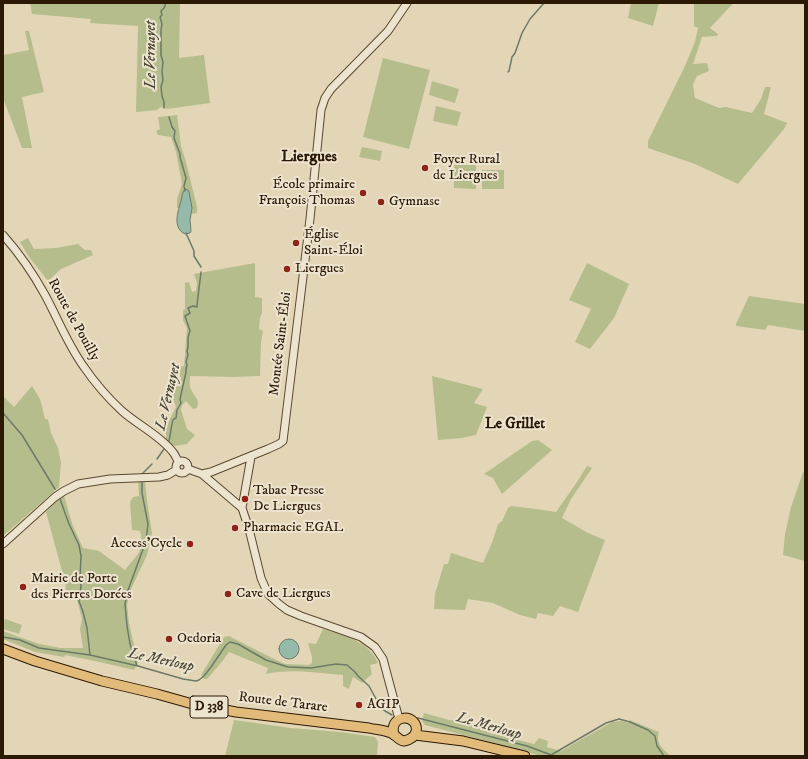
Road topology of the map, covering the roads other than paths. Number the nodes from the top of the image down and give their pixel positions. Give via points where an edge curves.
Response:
1 (407, 3) edge
2 (3, 235) edge
3 (251, 456) junction
4 (178, 461) junction
5 (188, 469) junction
6 (176, 470) junction
7 (202, 474) junction
8 (242, 508) junction
9 (3, 544) edge
10 (3, 644) edge
11 (3, 649) edge
12 (53, 666) junction
13 (396, 726) junction
14 (415, 732) junction
15 (525, 756) edge

1 - 3 street, Montée Saint-Éloi via 388,31 325,98 321,110 284,437 279,444
2 - 4 street, Route de Pouilly via 32,274 83,367 122,411 164,443
3 - 7 street, Montée Saint-Éloi
3 - 8 street
4 - 5 street via 186,463
4 - 6 street
5 - 6 street via 182,474
5 - 7 street
6 - 9 street via 164,476 78,484 55,497
7 - 8 street
8 - 13 street via 261,578 268,594 287,610 361,637 375,647 383,659
10 - 12 main road, Route de Tarare / D 338
11 - 12 main road, Route de Tarare / D 338 via 35,662
12 - 13 main road, Route de Tarare / D 338 via 189,703 236,712 387,732
13 - 14 main road via 406,718 410,719
13 - 14 main road via 397,738 404,741 412,739
14 - 15 main road

